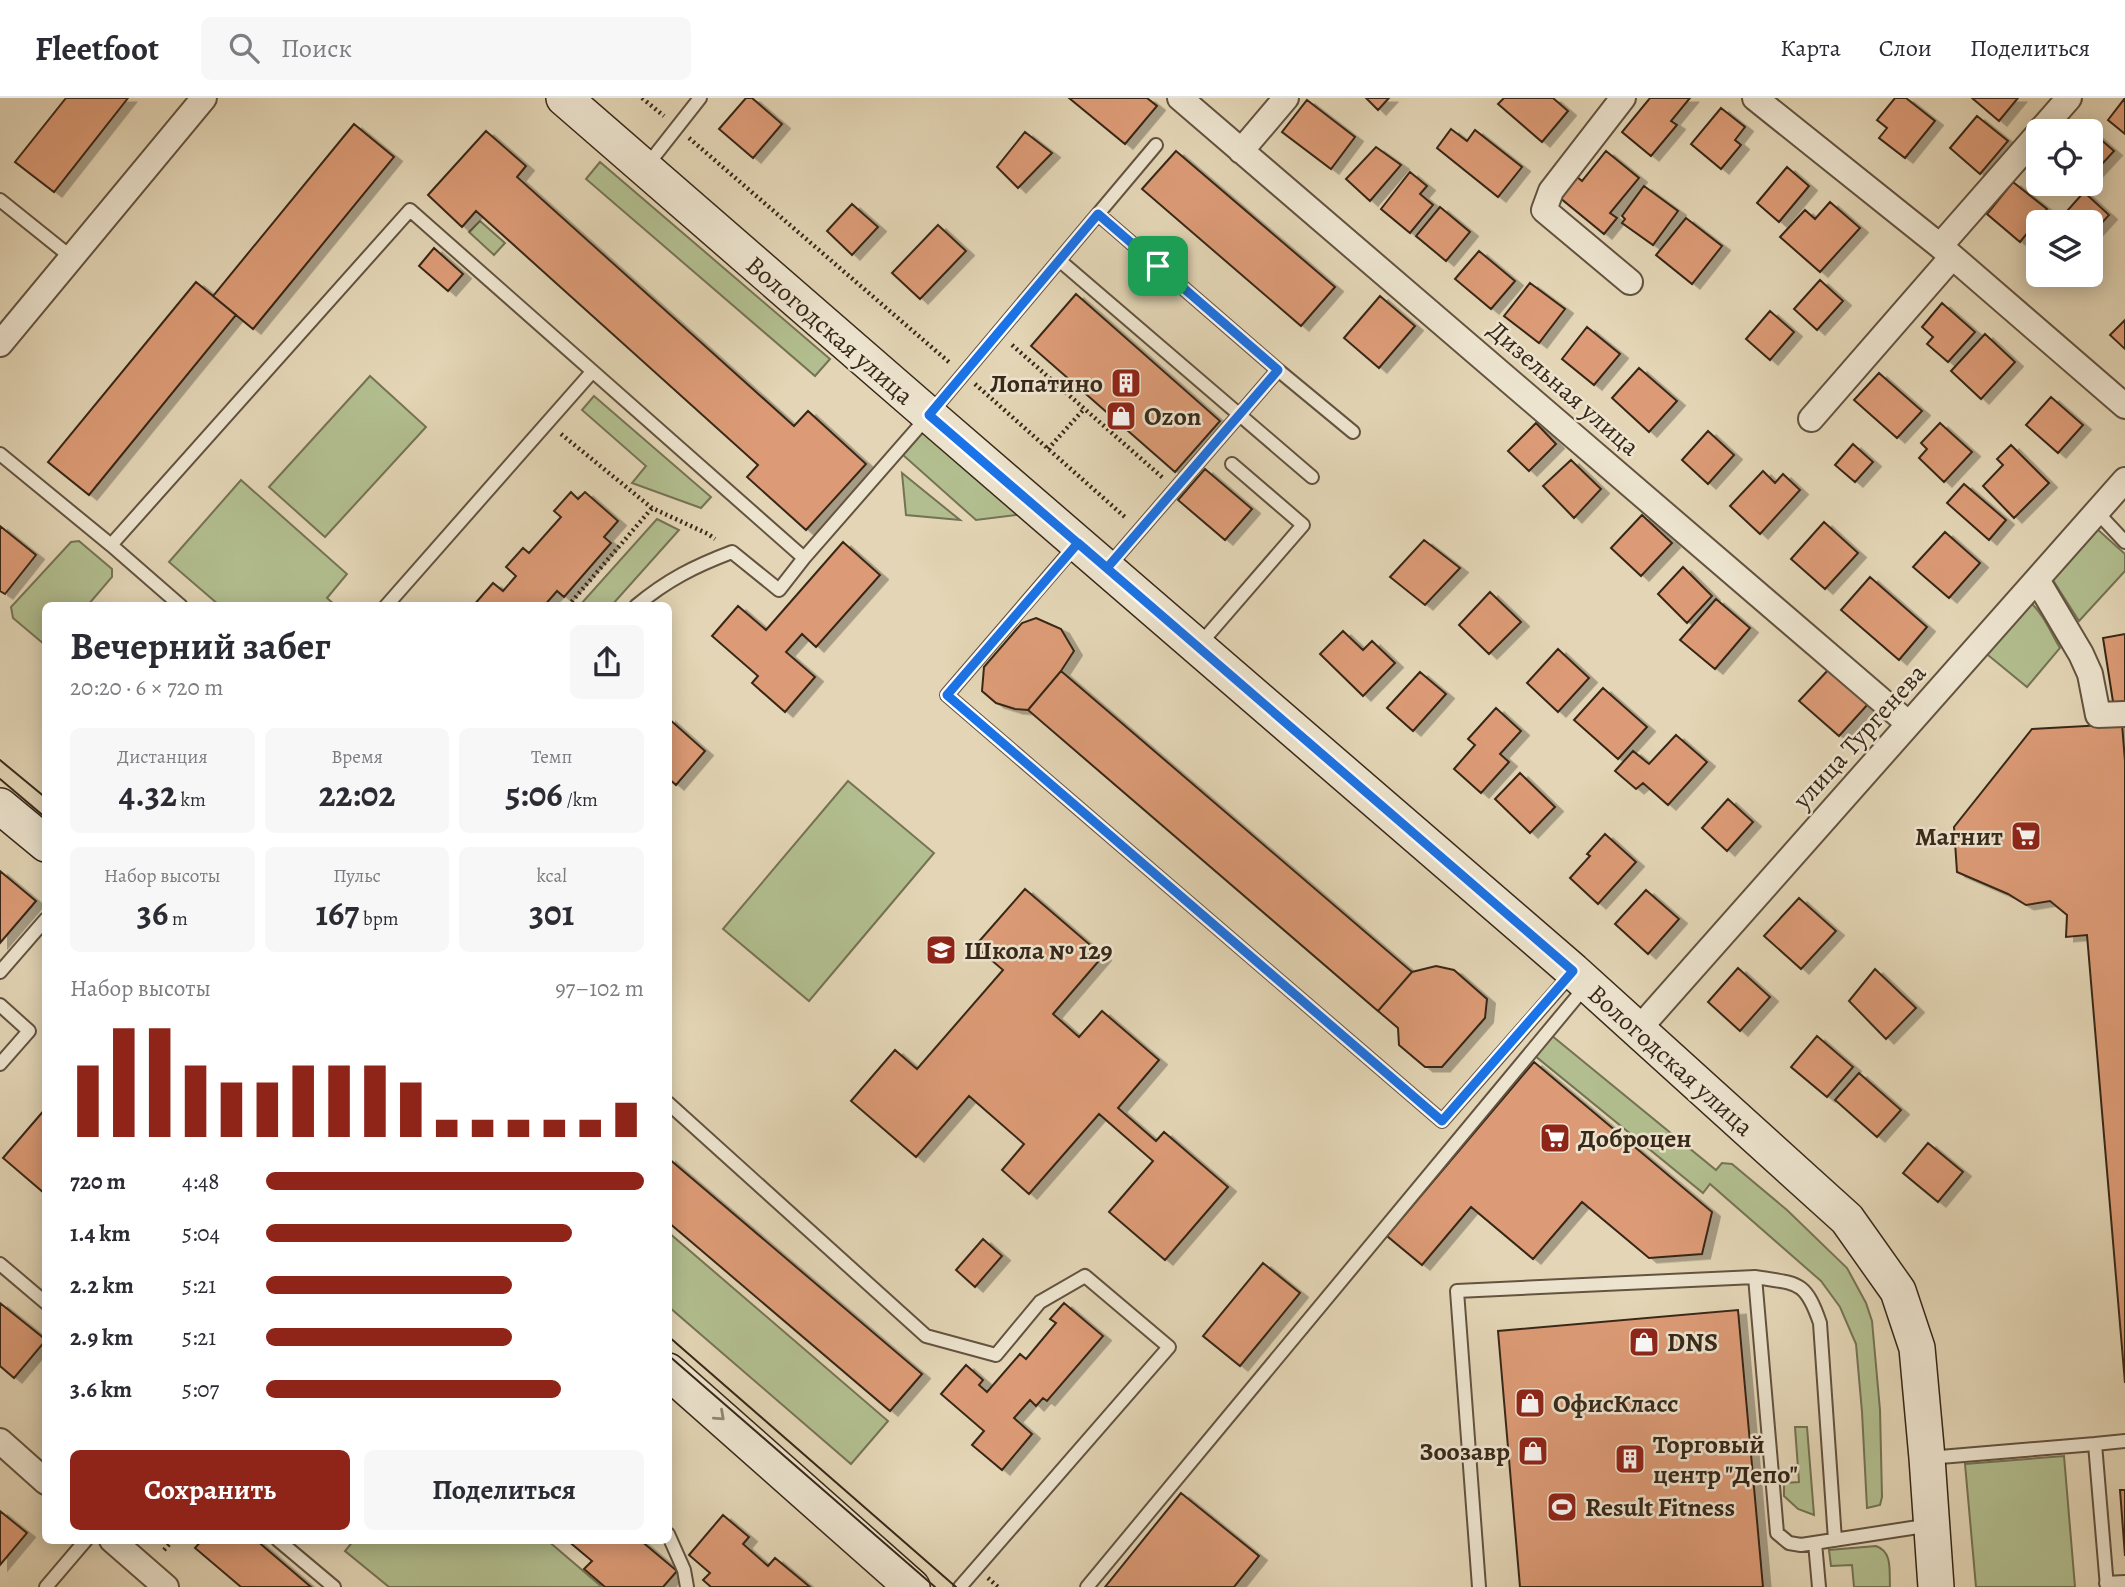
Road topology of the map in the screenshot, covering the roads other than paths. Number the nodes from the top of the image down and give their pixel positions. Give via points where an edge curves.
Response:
1 (204, 98) edge
2 (564, 98) edge
3 (700, 98) edge
4 (1180, 98) edge
5 (1286, 98) edge
6 (1623, 98) edge
7 (1755, 98) edge
8 (2070, 98) edge
9 (2051, 119) edge
10 (1156, 145) dead end
11 (2026, 150) edge
12 (1241, 151) junction
13 (645, 168) junction
14 (0, 200) edge
15 (1098, 214) junction
16 (1946, 251) junction
17 (71, 257) junction
18 (1059, 260) junction
19 (1630, 282) dead end
20 (0, 344) edge
21 (1278, 370) junction
22 (592, 372) junction
23 (2125, 406) edge
24 (929, 415) junction
25 (1238, 416) junction
26 (1811, 419) dead end
27 (1353, 432) dead end
28 (0, 454) edge
29 (1232, 464) dead end
30 (1312, 477) dead end
31 (2125, 480) edge
32 (2096, 511) junction
33 (2125, 542) edge
34 (1078, 543) junction
35 (111, 545) junction
36 (804, 558) junction
37 (1107, 568) junction
38 (2037, 580) junction
39 (176, 602) edge
40 (390, 602) edge
41 (641, 602) edge
42 (1197, 647) junction
43 (2125, 714) edge
44 (1909, 724) junction
45 (0, 806) edge
46 (42, 841) edge
47 (42, 924) edge
48 (0, 972) edge
49 (1581, 978) junction
50 (0, 1006) edge
51 (1637, 1031) junction
52 (0, 1064) edge
53 (672, 1107) edge
54 (0, 1264) edge
55 (1755, 1277) junction
56 (42, 1300) edge
57 (672, 1375) edge
58 (0, 1441) edge
59 (2125, 1441) edge
60 (2095, 1444) junction
61 (1927, 1458) junction
62 (42, 1478) edge
63 (1931, 1525) junction
64 (1835, 1540) junction
65 (672, 1543) edge
66 (1815, 1543) junction
67 (83, 1544) edge
68 (116, 1544) edge
69 (287, 1544) edge
70 (2125, 1582) edge
71 (2106, 1585) edge
72 (46, 1587) edge
73 (166, 1587) edge
74 (334, 1587) edge
75 (687, 1587) edge
76 (912, 1587) edge
77 (960, 1587) edge
78 (1087, 1587) edge
79 (1479, 1587) edge
80 (1819, 1587) edge
81 (1936, 1587) edge

1 - 17 street
2 - 13 main road, Вологодская улица
3 - 13 lane
4 - 12 street, Дизельная улица
5 - 12 street
6 - 19 street via 1551,191 1544,209
7 - 16 street
8 - 9 street
10 - 15 lane
11 - 16 street
12 - 44 street, Дизельная улица
13 - 24 main road, Вологодская улица
14 - 17 lane
15 - 18 lane
15 - 21 lane
16 - 23 street
16 - 26 street
17 - 20 street
18 - 24 lane
18 - 25 lane
21 - 25 lane
21 - 27 lane
22 - 35 lane via 410,210
22 - 36 lane
22 - 40 lane
24 - 34 main road, Вологодская улица
24 - 36 lane
25 - 30 lane
25 - 37 lane
28 - 35 lane
29 - 42 lane via 1303,525
31 - 32 street, улица Тургенева
32 - 33 lane
32 - 38 street, улица Тургенева
34 - 37 main road, Вологодская улица
34 - 49 lane via 947,695 1442,1121
35 - 39 lane
36 - 41 lane via 779,590 732,552 692,567
37 - 42 main road, Вологодская улица
38 - 43 street via 2081,653 2098,715
38 - 44 street, улица Тургенева
42 - 49 main road, Вологодская улица
44 - 51 street, улица Тургенева
45 - 46 main road
47 - 48 lane
49 - 51 main road, Вологодская улица
49 - 78 lane
50 - 52 lane via 29,1031
51 - 61 main road, Вологодская улица via 1847,1219 1898,1290 1917,1348
53 - 77 lane via 926,1336 996,1355 1040,1302 1085,1276 1169,1347
54 - 56 lane
55 - 64 lane via 1797,1284 1812,1300 1820,1323
55 - 66 lane via 1777,1532 1789,1543
55 - 79 lane via 1457,1291
57 -> 76 main road
58 - 62 street
59 - 60 lane
60 - 61 lane
60 - 71 lane
61 - 63 main road, Вологодская улица
63 - 64 lane
63 - 81 main road, Вологодская улица
64 - 66 lane
65 - 75 lane
66 - 80 lane
67 - 72 lane
68 - 73 street
69 - 74 lane
70 - 71 lane

